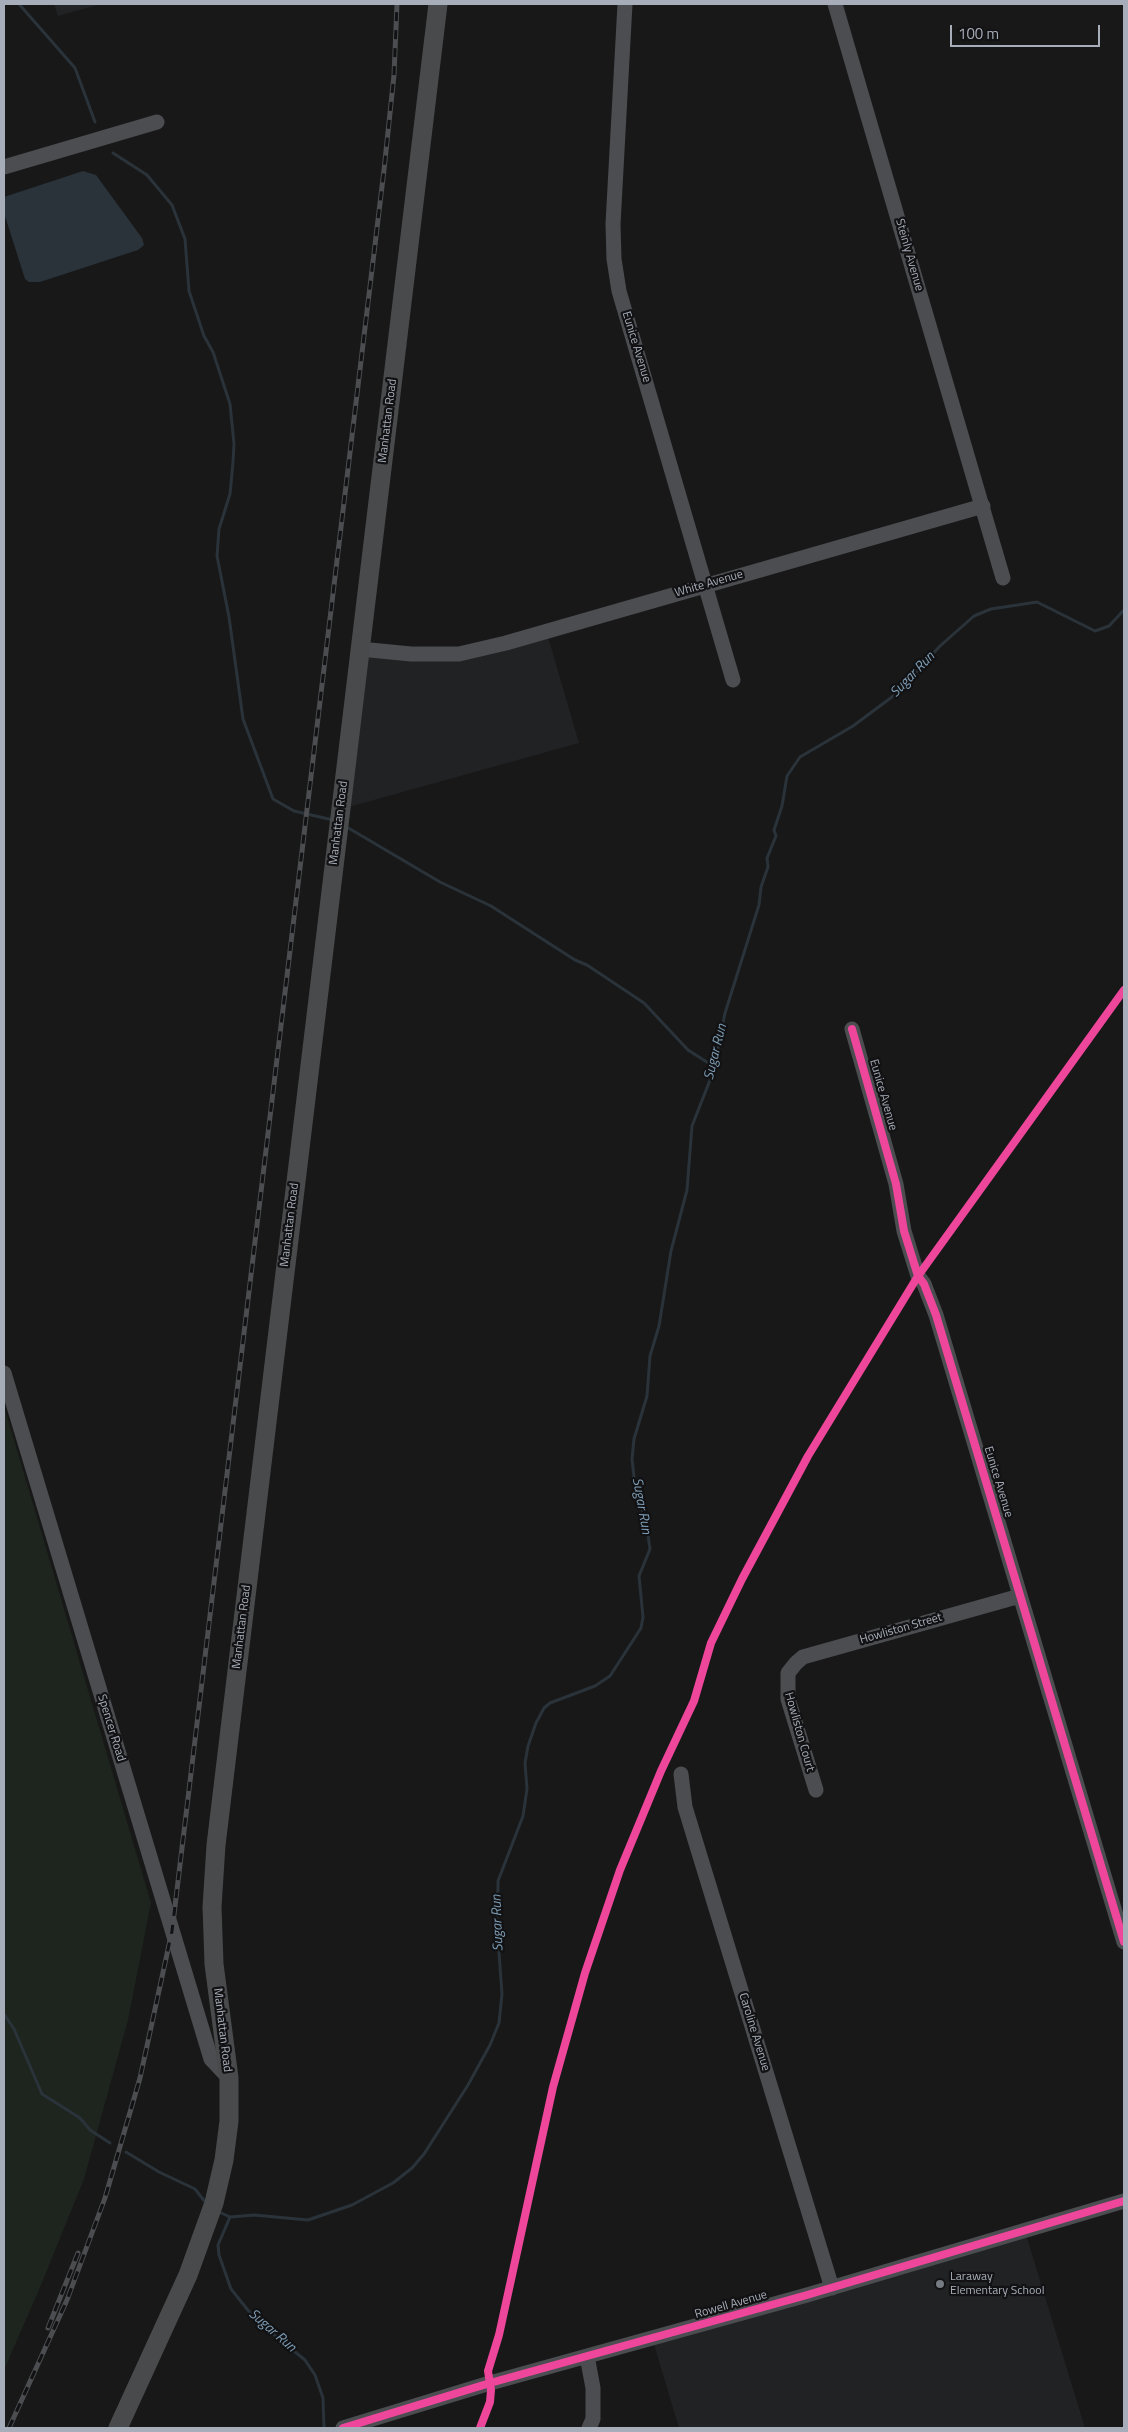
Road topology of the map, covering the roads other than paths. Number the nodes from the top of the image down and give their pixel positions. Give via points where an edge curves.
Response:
1 (438, 4) edge
2 (625, 4) edge
3 (835, 4) edge
4 (157, 122) dead end
5 (4, 167) edge
6 (983, 506) junction
7 (1003, 578) dead end
8 (707, 585) junction
9 (360, 649) junction
10 (733, 680) dead end
11 (852, 1029) dead end
12 (4, 1373) edge
13 (1020, 1596) junction
14 (788, 1673) joint
15 (681, 1774) dead end
16 (816, 1790) dead end
17 (1124, 1942) edge
18 (228, 2078) junction
19 (1124, 2201) edge
20 (832, 2288) junction
21 (587, 2356) junction
22 (118, 2428) edge
23 (343, 2428) edge
24 (589, 2428) edge

1 - 9 main road, Manhattan Road
2 - 8 street, Eunice Avenue via 613,224 614,259 619,291
3 - 6 street, Steinly Avenue
4 - 5 street
6 - 7 street
6 - 8 street, White Avenue
8 - 9 street, White Avenue via 506,644 459,654
8 - 10 street, Eunice Avenue
9 - 18 main road, Manhattan Road via 216,1845 212,1907 214,1964
11 - 13 street, Eunice Avenue via 896,1184 904,1231 918,1276 936,1315
12 - 18 street, Spencer Road via 211,2059
13 - 14 street, Howliston Street via 803,1657
13 - 17 street, Eunice Avenue
14 - 16 street, Howliston Court via 788,1699
15 - 20 street, Caroline Avenue via 686,1806
18 - 22 main road, Manhattan Road via 229,2121 212,2210 166,2326
19 - 20 street, Rowell Avenue
20 - 21 street, Rowell Avenue
21 - 23 street, Rowell Avenue
21 - 24 street via 593,2388

